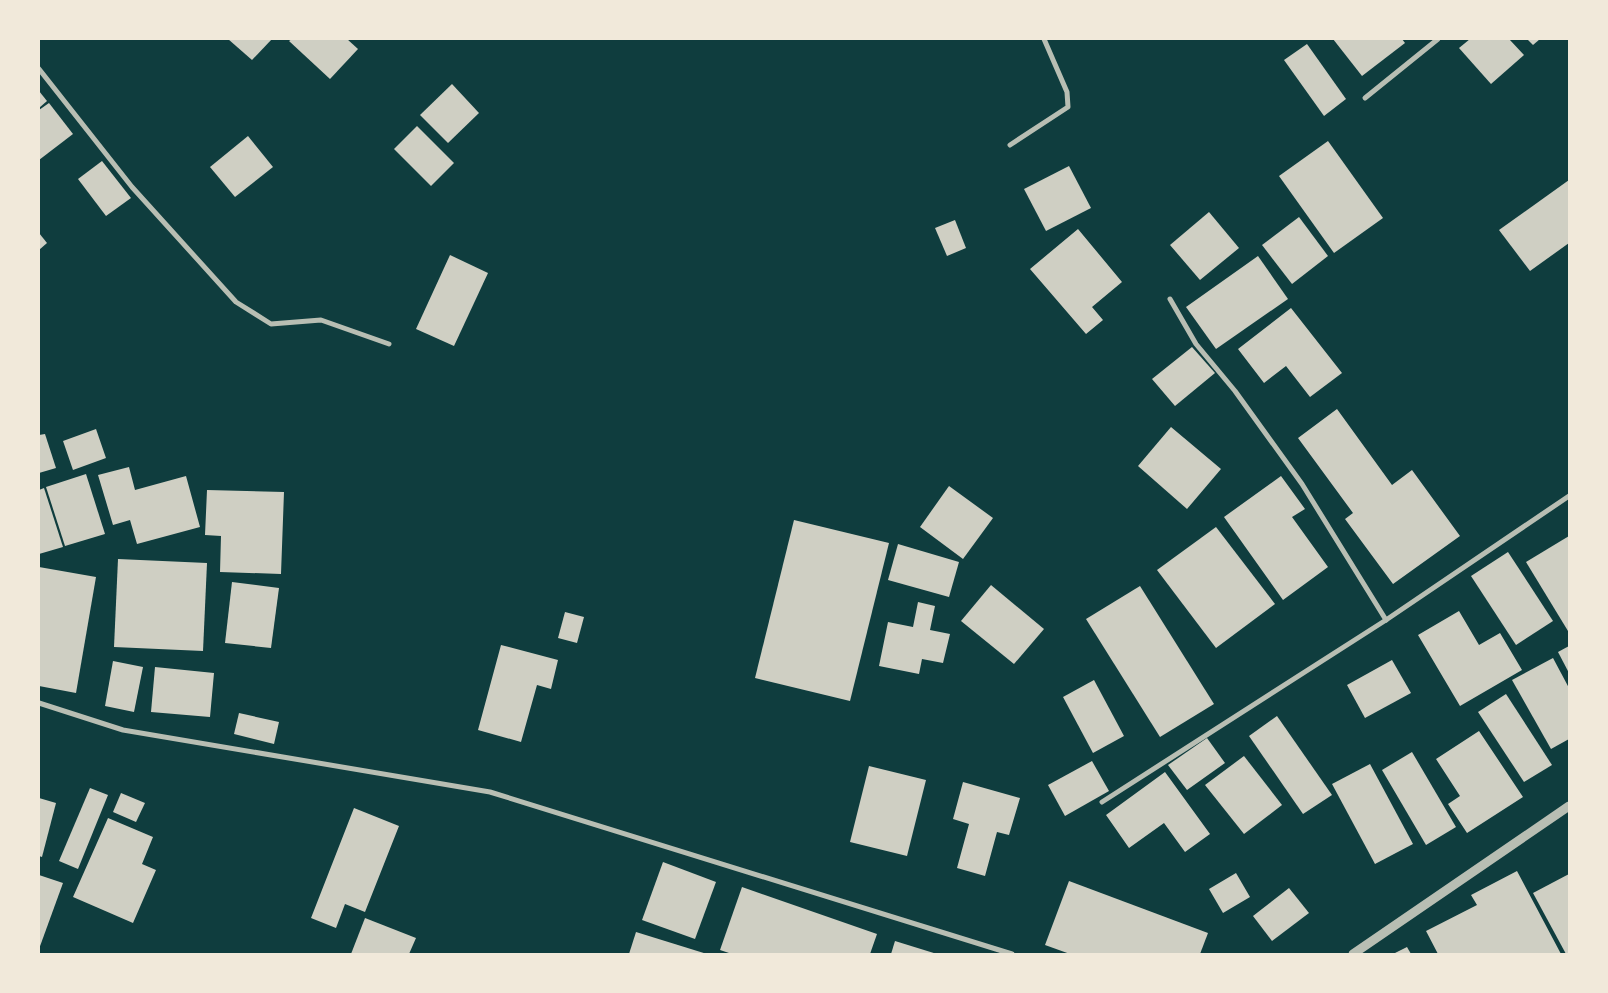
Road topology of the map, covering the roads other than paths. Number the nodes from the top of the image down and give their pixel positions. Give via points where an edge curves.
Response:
1 (1044, 39) edge
2 (1438, 39) edge
3 (39, 70) edge
4 (1365, 98) dead end
5 (1010, 144) dead end
6 (1170, 299) dead end
7 (389, 344) dead end
8 (1569, 496) edge
9 (1386, 620) junction
10 (39, 703) edge
11 (1102, 802) dead end
12 (1569, 806) edge
13 (1012, 954) edge
14 (1353, 954) edge

1 - 5 street via 1067,92 1068,107
2 - 4 street
3 - 7 street via 132,186 236,302 271,324 321,320
6 - 9 street via 1196,344 1235,391 1302,484
8 - 9 street
9 - 11 street
10 - 13 street via 123,730 490,792
12 - 14 street

